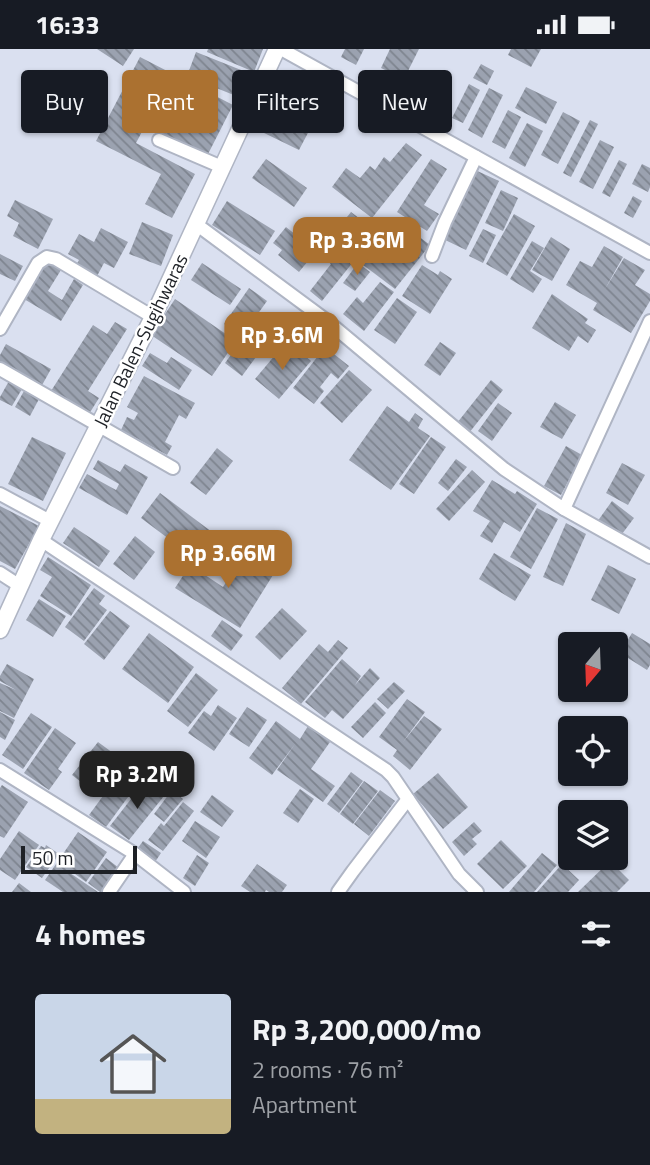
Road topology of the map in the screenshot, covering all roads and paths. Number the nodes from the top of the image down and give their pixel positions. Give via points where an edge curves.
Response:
1 (279, 49) edge
2 (159, 140) dead end
3 (476, 157) junction
4 (222, 167) junction
5 (196, 225) junction
6 (650, 253) edge
7 (432, 256) dead end
8 (153, 317) junction
9 (650, 321) edge
10 (0, 329) edge
11 (0, 369) edge
12 (98, 426) junction
13 (173, 468) dead end
14 (0, 494) edge
15 (564, 509) junction
16 (50, 521) junction
17 (41, 540) junction
18 (650, 557) edge
19 (0, 573) edge
20 (20, 586) junction
21 (0, 630) edge
22 (0, 770) edge
23 (408, 799) junction
24 (135, 854) junction
25 (109, 892) edge
26 (184, 892) edge
27 (338, 892) edge
28 (477, 892) edge

1 - 3 street
1 - 4 street, Jalan Balen-Sugihwaras
2 - 4 street
3 - 6 street
3 - 7 street
4 - 5 street, Jalan Balen-Sugihwaras
5 - 8 street, Jalan Balen-Sugihwaras
5 - 15 street via 327,321 503,469
8 - 10 street via 47,257 38,263
8 - 12 street, Jalan Balen-Sugihwaras
9 - 15 street
11 - 12 street
12 - 13 street
12 - 16 street, Jalan Balen-Sugihwaras
14 - 16 street
15 - 18 street
16 - 17 street, Jalan Balen-Sugihwaras
17 - 20 street, Jalan Balen-Sugihwaras
17 - 23 street via 386,770
19 - 20 street
20 - 21 street, Jalan Balen-Sugihwaras
22 - 24 street
23 - 27 street
23 - 28 street via 459,874
24 - 25 street
24 - 26 street

